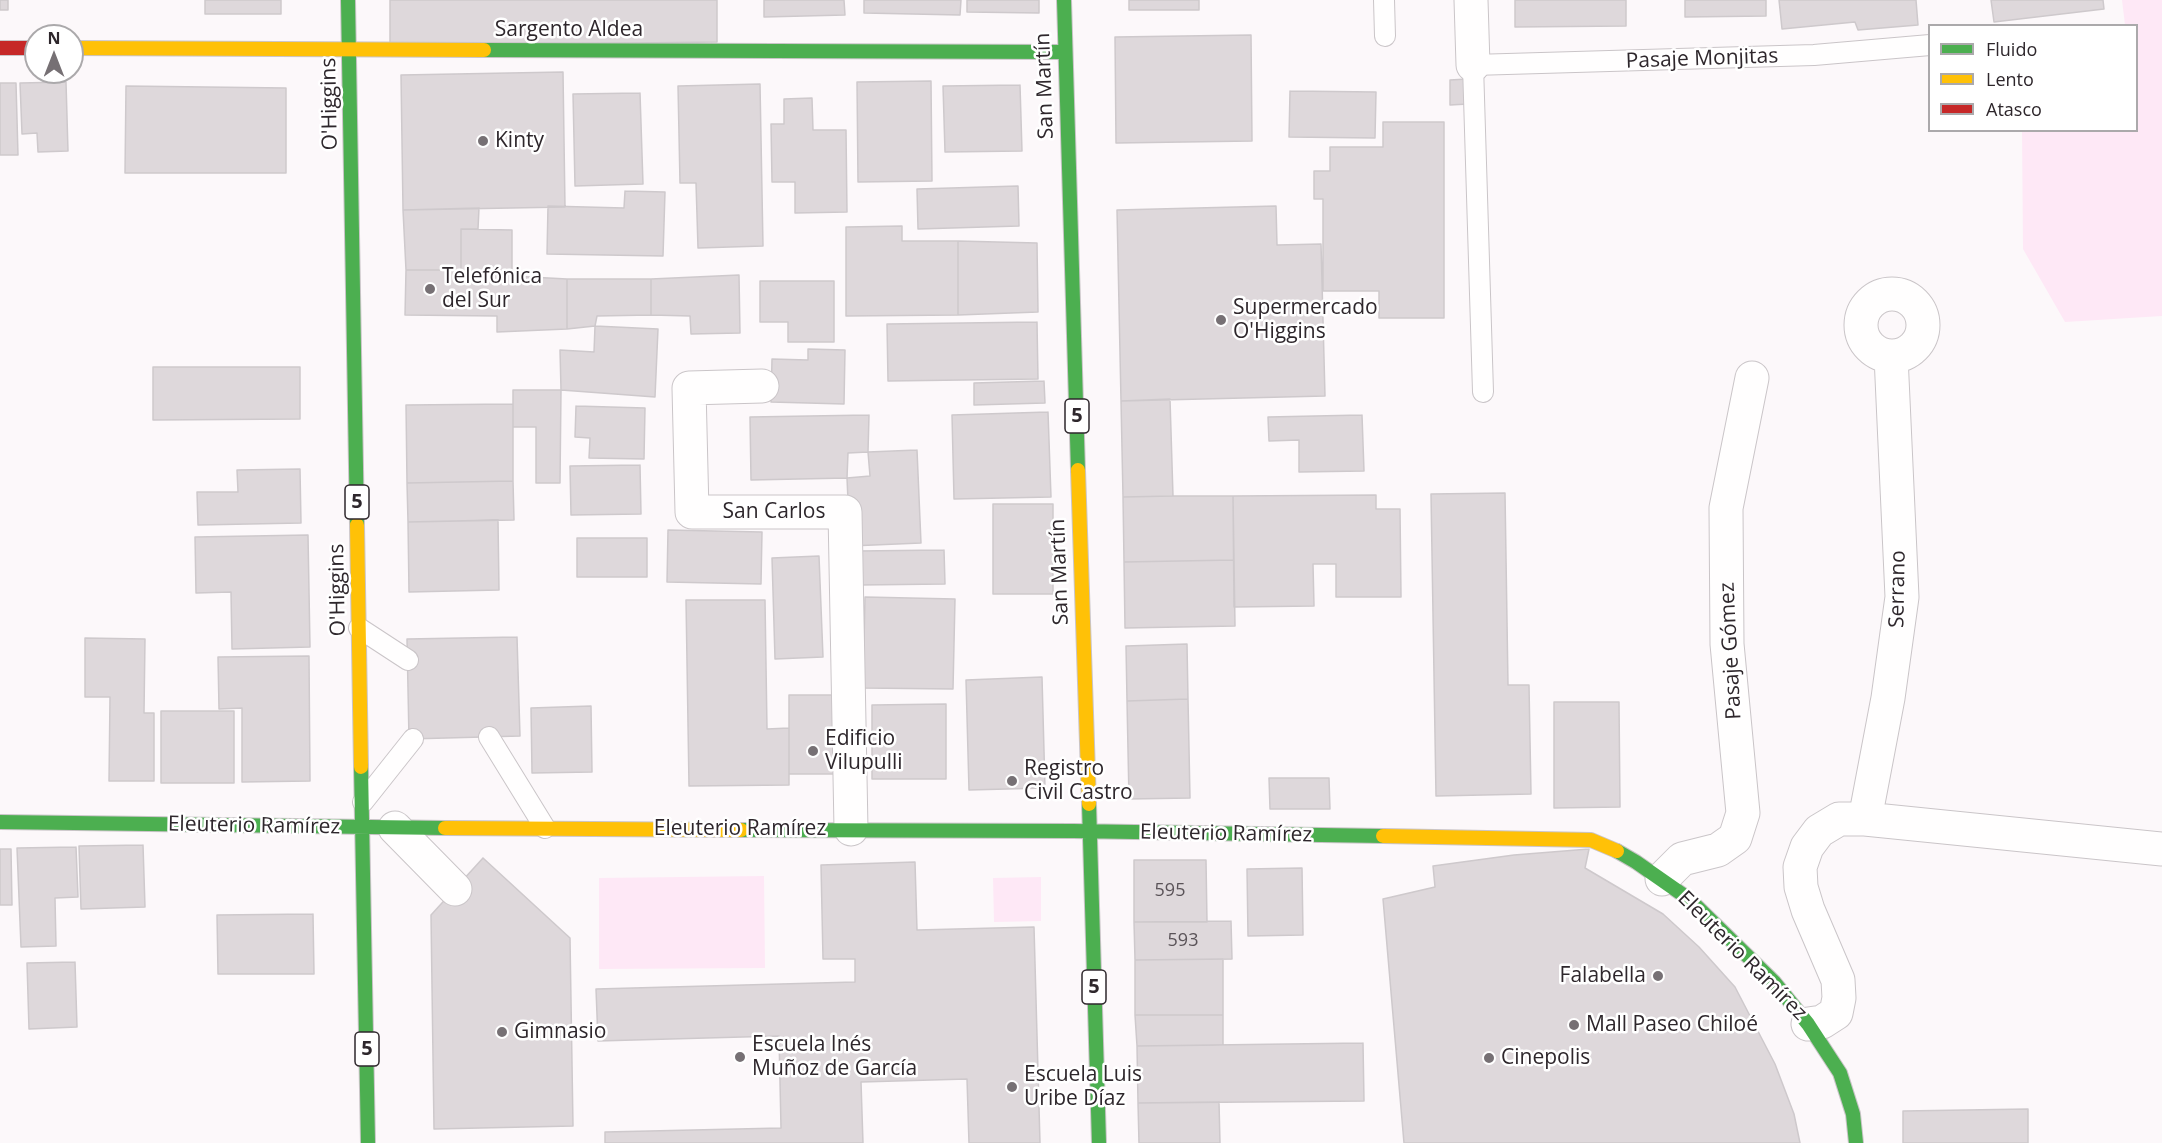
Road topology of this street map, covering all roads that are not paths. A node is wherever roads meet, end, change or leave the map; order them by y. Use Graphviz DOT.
graph roads {
  1 [pos="348,0"];
  2 [pos="1064,0"];
  3 [pos="1384,0"];
  4 [pos="1471,0"];
  5 [pos="1385,36"];
  6 [pos="1928,45"];
  7 [pos="0,48"];
  8 [pos="24,48"];
  9 [pos="84,48"];
  10 [pos="350,50"];
  11 [pos="1065,52"];
  12 [pos="1473,65"];
  13 [pos="1891,356"];
  14 [pos="1752,378"];
  15 [pos="762,386"];
  16 [pos="1483,392"];
  17 [pos="359,628"];
  18 [pos="408,660"];
  19 [pos="489,737"];
  20 [pos="413,739"];
  21 [pos="362,803"];
  22 [pos="1864,819"];
  23 [pos="0,822"];
  24 [pos="363,827"];
  25 [pos="395,828"];
  26 [pos="545,828"];
  27 [pos="850,829"];
  28 [pos="1089,832"];
  29 [pos="2162,849"];
  30 [pos="1662,879"];
  31 [pos="455,889"];
  32 [pos="1808,1024"];
  33 [pos="368,1143"];
  34 [pos="1098,1143"];
  35 [pos="1856,1143"];
  1 -- 10 [label="main road, O'Higgins / 5"];
  2 -- 11 [label="main road, San Martín / 5"];
  3 -- 5 [label="lane"];
  4 -- 12 [label="street"];
  6 -- 12 [label="lane, Pasaje Monjitas"];
  7 -- 8 [label="main road"];
  9 -- 10 [label="main road, Sargento Aldea"];
  10 -- 11 [label="main road, Sargento Aldea"];
  10 -- 17 [label="main road, O'Higgins / 5"];
  11 -- 28 [label="main road, San Martín / 5"];
  12 -- 16 [label="lane"];
  13 -- 22 [label="street, Serrano"];
  14 -- 30 [label="street, Pasaje Gómez"];
  15 -- 27 [label="street, San Carlos"];
  17 -- 18 [label="lane"];
  17 -- 21 [label="main road, O'Higgins / 5"];
  19 -- 26 [label="lane"];
  20 -- 21 [label="lane"];
  21 -- 24 [label="main road, O'Higgins / 5"];
  22 -- 29 [label="street, Eleuterio Ramírez"];
  22 -- 32 [label="street, Eleuterio Ramírez"];
  23 -- 24 [label="main road, Eleuterio Ramírez"];
  24 -- 25 [label="main road, Eleuterio Ramírez"];
  24 -- 33 [label="main road, O'Higgins / 5"];
  25 -- 26 [label="main road, Eleuterio Ramírez"];
  25 -- 31 [label="street"];
  26 -- 27 [label="main road, Eleuterio Ramírez"];
  27 -- 28 [label="main road, Eleuterio Ramírez"];
  28 -- 30 [label="main road, Eleuterio Ramírez"];
  28 -- 34 [label="main road, San Martín / 5"];
  30 -- 32 [label="main road, Eleuterio Ramírez"];
  32 -- 35 [label="main road"];
}
